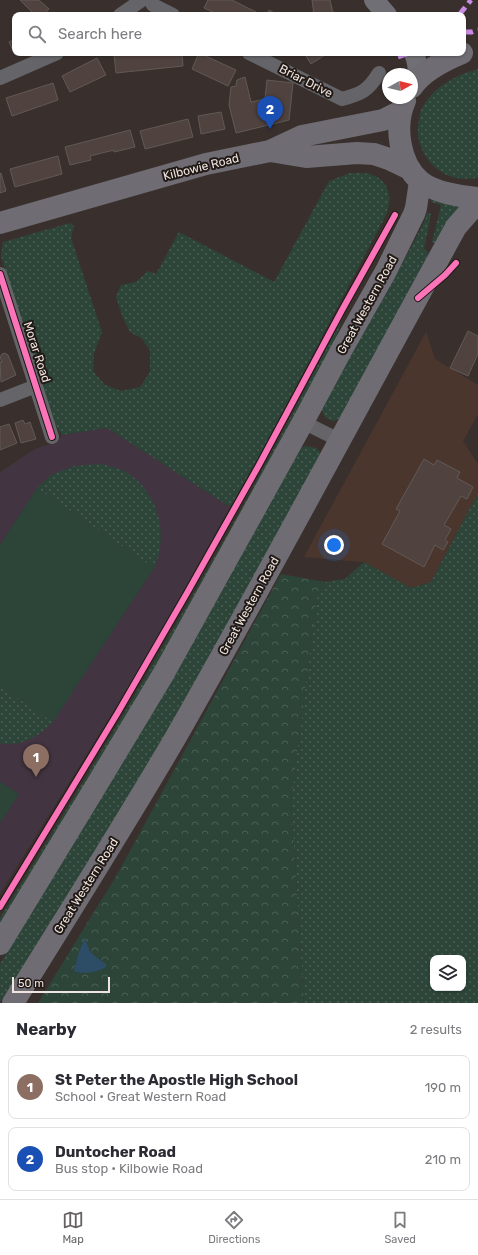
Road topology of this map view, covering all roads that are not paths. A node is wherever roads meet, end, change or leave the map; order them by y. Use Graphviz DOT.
graph roads {
  1 [pos="142,0"];
  2 [pos="150,0"];
  3 [pos="374,0"];
  4 [pos="124,12"];
  5 [pos="167,12"];
  6 [pos="384,12"];
  7 [pos="50,56"];
  8 [pos="255,56"];
  9 [pos="415,56"];
  10 [pos="456,56"];
  11 [pos="418,68"];
  12 [pos="379,73"];
  13 [pos="0,78"];
  14 [pos="418,85"];
  15 [pos="399,104"];
  16 [pos="405,104"];
  17 [pos="270,152"];
  18 [pos="415,175"];
  19 [pos="478,198"];
  20 [pos="478,206"];
  21 [pos="0,224"];
  22 [pos="0,274"];
  23 [pos="36,386"];
  24 [pos="0,400"];
  25 [pos="303,422"];
  26 [pos="52,438"];
  27 [pos="341,441"];
  28 [pos="0,944"];
  29 [pos="13,1003"];
  1 -- 4 [label="street"];
  2 -- 5 [label="street"];
  3 -- 6 [label="main road"];
  7 -- 13 [label="street"];
  8 -- 12 [label="street, Briar Drive"];
  9 -- 11 [label="main road"];
  10 -- 14 [label="main road, Kilbowie Road"];
  15 -- 17 [label="main road, Kilbowie Road"];
  16 -- 18 [label="main road"];
  17 -- 18 [label="main road"];
  17 -- 21 [label="main road, Kilbowie Road"];
  18 -- 19 [label="main road"];
  18 -- 25 [label="main road, Great Western Road"];
  20 -- 27 [label="main road, Great Western Road"];
  22 -- 23 [label="street, Morar Road"];
  23 -- 24 [label="street"];
  23 -- 26 [label="street, Morar Road"];
  25 -- 27 [label="street"];
  25 -- 28 [label="main road, Great Western Road"];
  27 -- 29 [label="main road, Great Western Road"];
}
